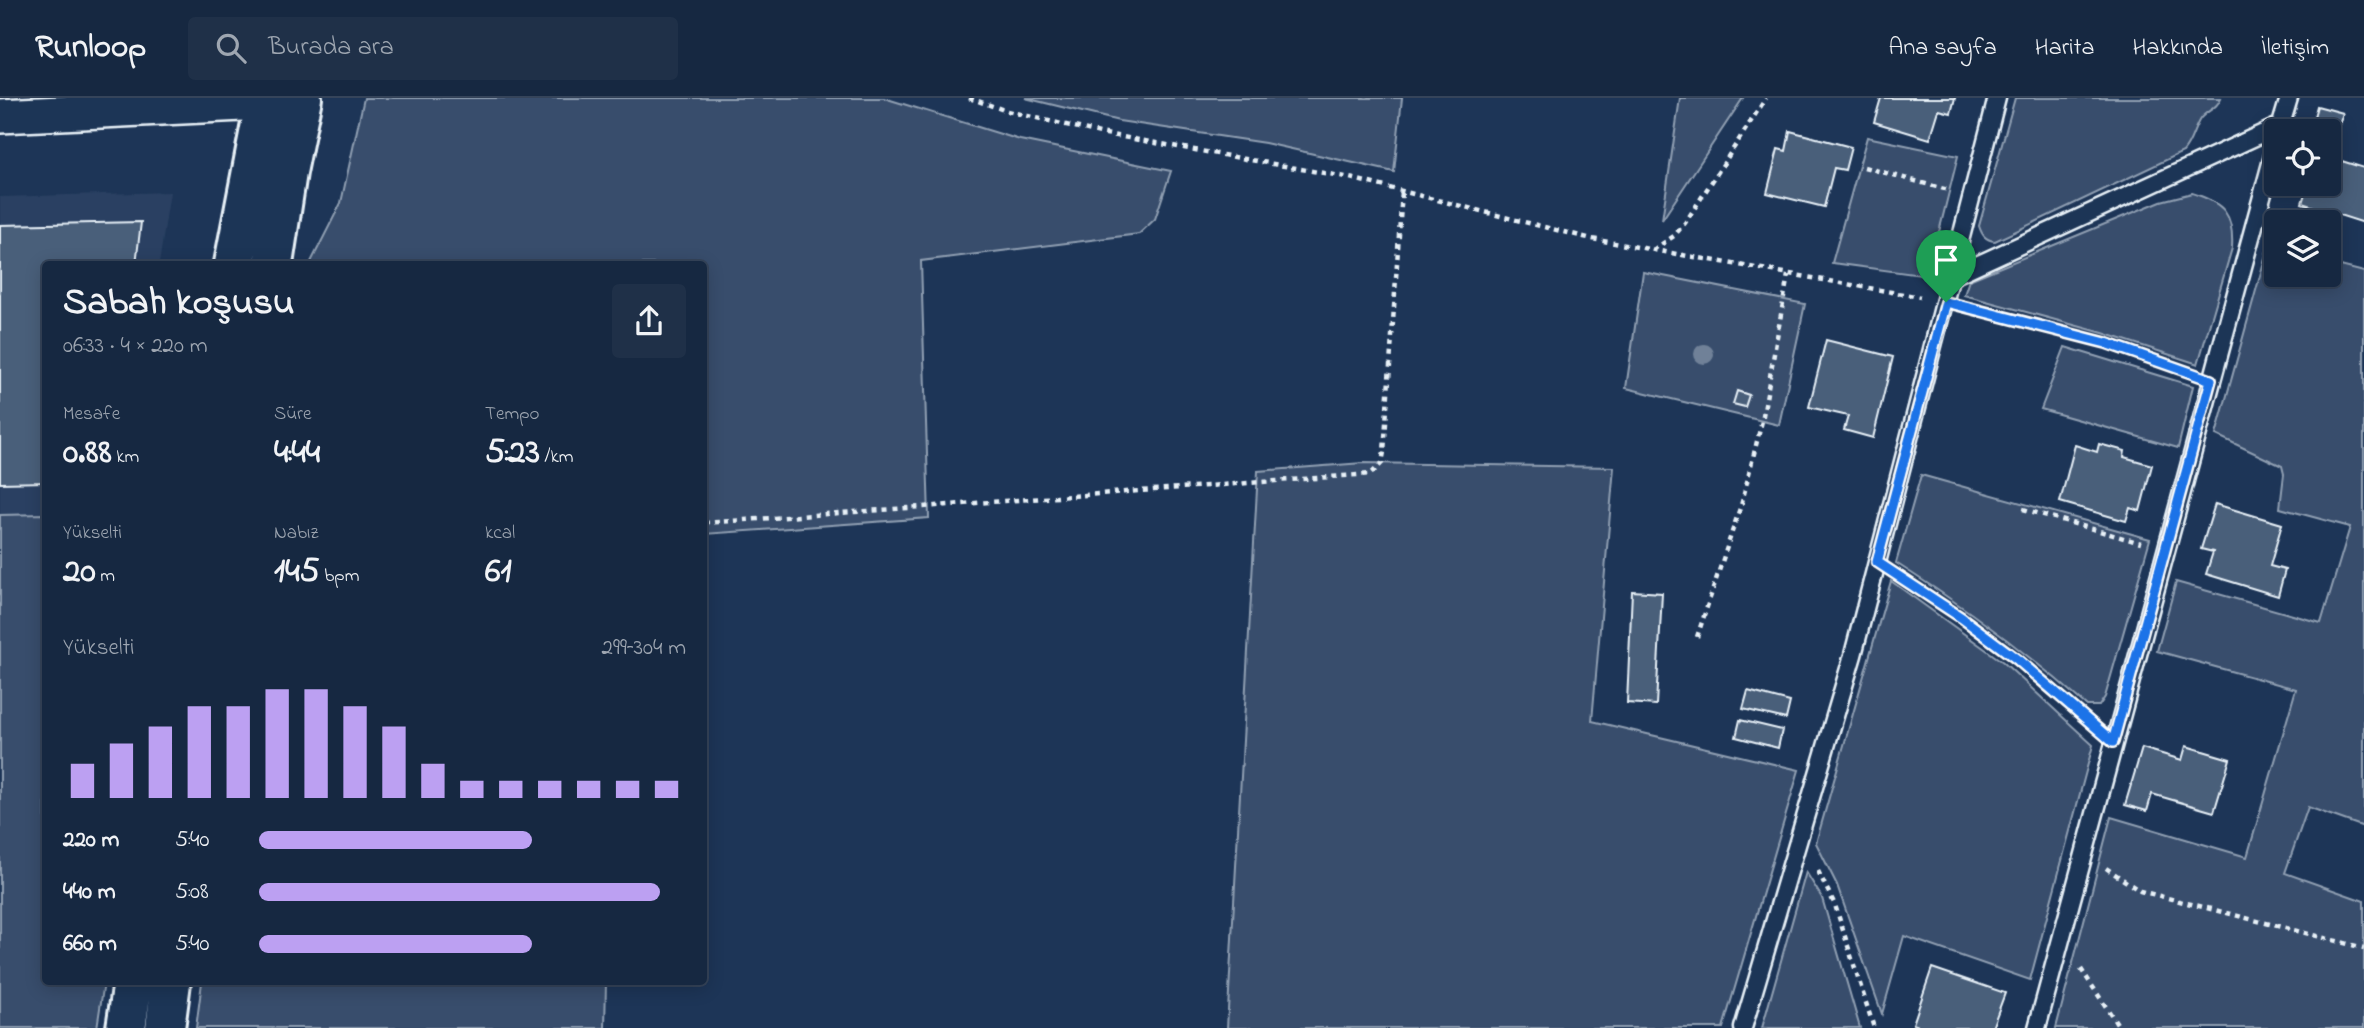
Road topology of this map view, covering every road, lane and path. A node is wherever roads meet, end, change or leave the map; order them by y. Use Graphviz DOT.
graph roads {
  1 [pos="302,98"];
  2 [pos="969,98"];
  3 [pos="1766,98"];
  4 [pos="1997,98"];
  5 [pos="2289,98"];
  6 [pos="266,101"];
  7 [pos="0,116"];
  8 [pos="2283,119"];
  9 [pos="2264,135"];
  10 [pos="1864,167"];
  11 [pos="2264,188"];
  12 [pos="1402,191"];
  13 [pos="1973,197"];
  14 [pos="1652,251"];
  15 [pos="235,261"];
  16 [pos="272,261"];
  17 [pos="1788,275"];
  18 [pos="1953,276"];
  19 [pos="1946,302"];
  20 [pos="2211,380"];
  21 [pos="2022,509"];
  22 [pos="707,523"];
  23 [pos="2165,550"];
  24 [pos="1877,562"];
  25 [pos="1697,637"];
  26 [pos="2113,742"];
  27 [pos="1799,836"];
  28 [pos="2084,847"];
  29 [pos="2060,936"];
  30 [pos="2364,948"];
  31 [pos="133,985"];
  32 [pos="171,985"];
  33 [pos="126,1028"];
  34 [pos="165,1028"];
  35 [pos="1743,1028"];
  36 [pos="1874,1028"];
  37 [pos="2037,1028"];
  38 [pos="2120,1028"];
  1 -- 16 [label="street"];
  2 -- 12 [label="path"];
  3 -- 14 [label="path"];
  4 -- 13 [label="lane"];
  5 -- 8 [label="lane"];
  6 -- 7 [label="street"];
  6 -- 15 [label="street"];
  9 -- 18 [label="lane"];
  10 -- 13 [label="path"];
  11 -- 20 [label="lane"];
  12 -- 14 [label="path"];
  12 -- 22 [label="path"];
  13 -- 18 [label="lane"];
  14 -- 17 [label="path"];
  17 -- 19 [label="path"];
  17 -- 25 [label="path"];
  18 -- 19 [label="lane"];
  19 -- 20 [label="path"];
  19 -- 24 [label="lane"];
  20 -- 23 [label="lane"];
  21 -- 23 [label="path"];
  23 -- 26 [label="lane"];
  24 -- 26 [label="path"];
  24 -- 27 [label="lane"];
  26 -- 28 [label="lane"];
  27 -- 35 [label="lane"];
  27 -- 36 [label="path"];
  28 -- 29 [label="lane"];
  28 -- 30 [label="path"];
  29 -- 37 [label="lane"];
  29 -- 38 [label="path"];
  31 -- 33 [label="street"];
  32 -- 34 [label="street"];
}
